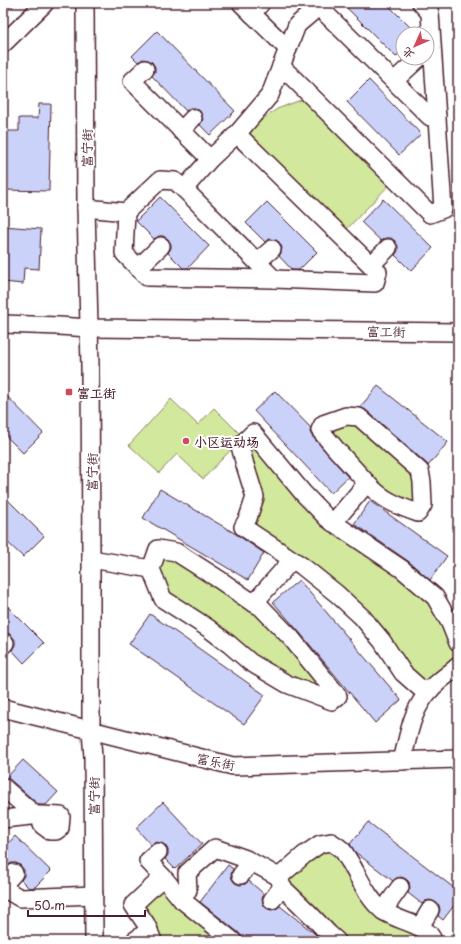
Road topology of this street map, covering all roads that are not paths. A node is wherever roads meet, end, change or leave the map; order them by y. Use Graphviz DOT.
graph roads {
  1 [pos="45,3"];
  2 [pos="85,3"];
  3 [pos="420,3"];
  4 [pos="321,5"];
  5 [pos="251,7"];
  6 [pos="429,26"];
  7 [pos="3,44"];
  8 [pos="288,49"];
  9 [pos="281,66"];
  10 [pos="412,66"];
  11 [pos="428,66"];
  12 [pos="145,69"];
  13 [pos="394,81"];
  14 [pos="437,116"];
  15 [pos="193,118"];
  16 [pos="182,131"];
  17 [pos="237,134"];
  18 [pos="210,159"];
  19 [pos="184,189"];
  20 [pos="86,208"];
  21 [pos="126,212"];
  22 [pos="161,246"];
  23 [pos="388,248"];
  24 [pos="272,249"];
  25 [pos="257,262"];
  26 [pos="371,265"];
  27 [pos="138,268"];
  28 [pos="274,279"];
  29 [pos="3,324"];
  30 [pos="89,328"];
  31 [pos="458,332"];
  32 [pos="367,483"];
  33 [pos="333,523"];
  34 [pos="91,559"];
  35 [pos="292,560"];
  36 [pos="151,569"];
  37 [pos="254,603"];
  38 [pos="458,643"];
  39 [pos="458,666"];
  40 [pos="430,690"];
  41 [pos="3,708"];
  42 [pos="3,712"];
  43 [pos="91,731"];
  44 [pos="458,759"];
  45 [pos="402,761"];
  46 [pos="3,786"];
  47 [pos="3,819"];
  48 [pos="158,852"];
  49 [pos="163,877"];
  50 [pos="400,886"];
  51 [pos="3,888"];
  52 [pos="277,888"];
  53 [pos="94,895"];
  54 [pos="182,900"];
  55 [pos="430,910"];
  56 [pos="383,911"];
  57 [pos="420,927"];
  58 [pos="151,936"];
  59 [pos="94,941"];
  60 [pos="134,941"];
  61 [pos="233,941"];
  62 [pos="337,941"];
  63 [pos="433,941"];
  1 -- 7 [label="street"];
  2 -- 20 [label="street, 富宁街"];
  3 -- 6 [label="street"];
  4 -- 8 [label="street"];
  4 -- 13 [label="street"];
  5 -- 8 [label="street"];
  8 -- 9 [label="street"];
  9 -- 14 [label="street"];
  9 -- 17 [label="street"];
  10 -- 13 [label="street"];
  11 -- 14 [label="street"];
  12 -- 16 [label="street"];
  13 -- 14 [label="street"];
  15 -- 16 [label="street"];
  16 -- 18 [label="street"];
  17 -- 18 [label="street"];
  17 -- 26 [label="street"];
  18 -- 19 [label="street"];
  19 -- 21 [label="street"];
  19 -- 25 [label="street"];
  20 -- 21 [label="street"];
  20 -- 30 [label="street, 富宁街"];
  21 -- 27 [label="street"];
  22 -- 27 [label="street"];
  23 -- 26 [label="street"];
  24 -- 25 [label="street"];
  25 -- 28 [label="street"];
  26 -- 28 [label="street"];
  27 -- 28 [label="street"];
  29 -- 30 [label="street, 富工街"];
  30 -- 31 [label="street, 富工街"];
  30 -- 34 [label="street, 富宁街"];
  32 -- 32 [label="street"];
  32 -- 33 [label="street"];
  33 -- 35 [label="street"];
  33 -- 38 [label="street"];
  34 -- 36 [label="street"];
  34 -- 43 [label="street, 富宁街"];
  35 -- 37 [label="street"];
  35 -- 40 [label="street"];
  36 -- 37 [label="street"];
  36 -- 37 [label="street"];
  39 -- 40 [label="street"];
  40 -- 45 [label="street"];
  41 -- 42 [label="street"];
  41 -- 43 [label="street, 富乐街"];
  43 -- 45 [label="street, 富乐街"];
  43 -- 53 [label="street, 富宁街"];
  44 -- 45 [label="street, 富乐街"];
  46 -- 47 [label="street"];
  48 -- 49 [label="street"];
  49 -- 54 [label="street"];
  49 -- 58 [label="street"];
  50 -- 56 [label="street"];
  51 -- 53 [label="street"];
  52 -- 54 [label="street"];
  52 -- 56 [label="street"];
  52 -- 62 [label="street"];
  53 -- 59 [label="street, 富宁街"];
  54 -- 61 [label="street"];
  55 -- 57 [label="street"];
  56 -- 57 [label="street"];
  57 -- 63 [label="street"];
  58 -- 60 [label="street"];
}
